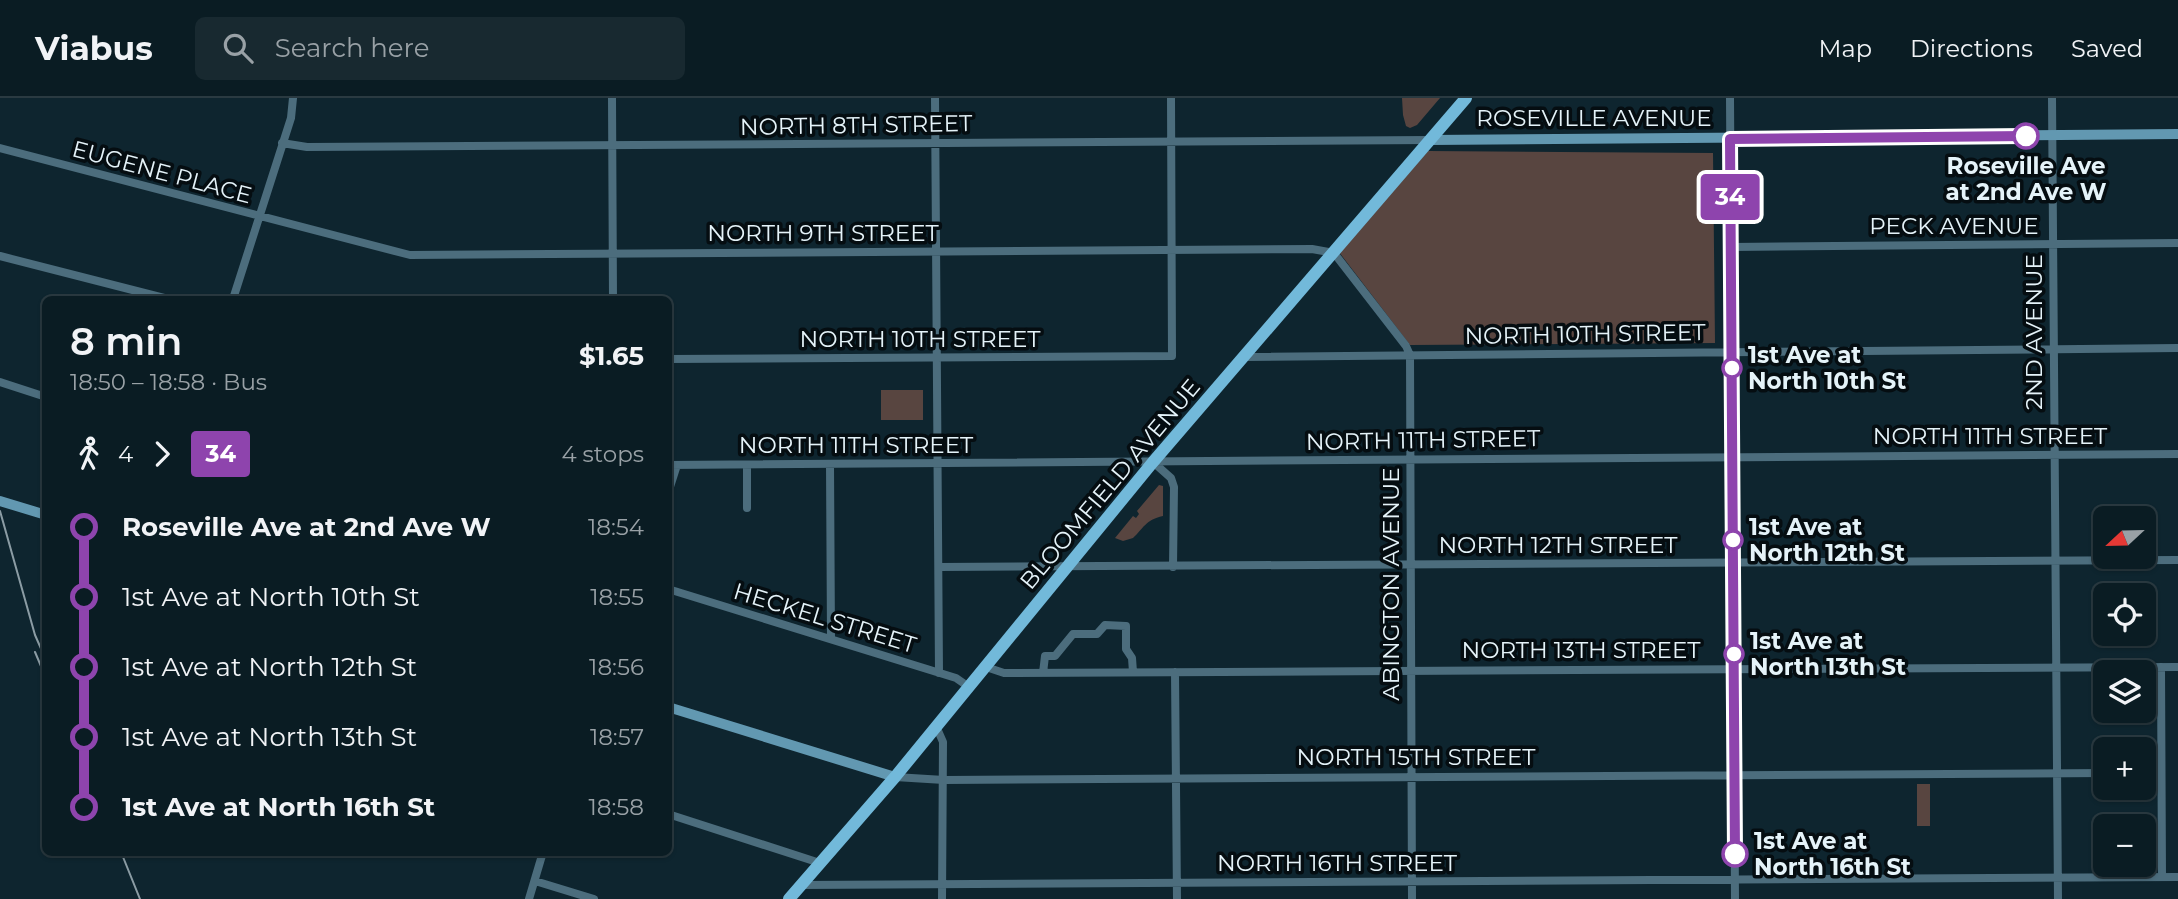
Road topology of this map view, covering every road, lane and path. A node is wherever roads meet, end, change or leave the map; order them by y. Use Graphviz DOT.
graph roads {
  1 [pos="293,98"];
  2 [pos="612,98"];
  3 [pos="935,98"];
  4 [pos="1171,98"];
  5 [pos="1466,98"];
  6 [pos="1730,98"];
  7 [pos="2052,98"];
  8 [pos="2178,134"];
  9 [pos="2053,135"];
  10 [pos="1730,139"];
  11 [pos="1430,140"];
  12 [pos="1171,142"];
  13 [pos="282,143"];
  14 [pos="936,143"];
  15 [pos="612,147"];
  16 [pos="0,148"];
  17 [pos="259,217"];
  18 [pos="315,232"];
  19 [pos="2178,243"];
  20 [pos="2053,244"];
  21 [pos="1731,247"];
  22 [pos="1172,250"];
  23 [pos="936,252"];
  24 [pos="1334,253"];
  25 [pos="613,254"];
  26 [pos="0,256"];
  27 [pos="156,296"];
  28 [pos="234,296"];
  29 [pos="613,296"];
  30 [pos="2178,348"];
  31 [pos="2054,349"];
  32 [pos="1732,352"];
  33 [pos="1410,355"];
  34 [pos="1244,357"];
  35 [pos="937,358"];
  36 [pos="672,359"];
  37 [pos="0,383"];
  38 [pos="42,396"];
  39 [pos="2178,454"];
  40 [pos="2054,455"];
  41 [pos="1732,457"];
  42 [pos="1410,460"];
  43 [pos="1153,462"];
  44 [pos="830,464"];
  45 [pos="938,464"];
  46 [pos="673,465"];
  47 [pos="747,465"];
  48 [pos="0,501"];
  49 [pos="747,508"];
  50 [pos="42,514"];
  51 [pos="2178,560"];
  52 [pos="2055,561"];
  53 [pos="1733,563"];
  54 [pos="1411,565"];
  55 [pos="939,567"];
  56 [pos="1065,567"];
  57 [pos="1173,567"];
  58 [pos="672,590"];
  59 [pos="831,639"];
  60 [pos="986,667"];
  61 [pos="2057,667"];
  62 [pos="2161,667"];
  63 [pos="2178,667"];
  64 [pos="1734,669"];
  65 [pos="1411,671"];
  66 [pos="1133,672"];
  67 [pos="1175,672"];
  68 [pos="939,673"];
  69 [pos="1043,673"];
  70 [pos="969,687"];
  71 [pos="672,708"];
  72 [pos="936,726"];
  73 [pos="2156,772"];
  74 [pos="2161,772"];
  75 [pos="1735,773"];
  76 [pos="2056,773"];
  77 [pos="2093,773"];
  78 [pos="1411,776"];
  79 [pos="895,777"];
  80 [pos="1176,778"];
  81 [pos="944,780"];
  82 [pos="672,815"];
  83 [pos="543,856"];
  84 [pos="820,863"];
  85 [pos="2162,877"];
  86 [pos="2178,877"];
  87 [pos="2057,878"];
  88 [pos="535,881"];
  89 [pos="1735,881"];
  90 [pos="1412,882"];
  91 [pos="1177,884"];
  92 [pos="942,885"];
  93 [pos="801,886"];
  94 [pos="529,899"];
  95 [pos="594,899"];
  96 [pos="789,899"];
  97 [pos="942,899"];
  98 [pos="1177,899"];
  99 [pos="1412,899"];
  100 [pos="1735,899"];
  101 [pos="2058,899"];
  1 -- 13 [label="street"];
  2 -- 15 [label="street"];
  3 -- 14 [label="street"];
  4 -- 12 [label="street"];
  5 -- 11 [label="main road, BLOOMFIELD AVENUE"];
  6 -- 10 [label="street"];
  7 -- 9 [label="street, 2ND AVENUE"];
  8 -- 9 [label="street, ROSEVILLE AVENUE"];
  9 -- 10 [label="street, ROSEVILLE AVENUE"];
  9 -- 20 [label="street, 2ND AVENUE"];
  10 -- 11 [label="street, ROSEVILLE AVENUE"];
  10 -- 21 [label="street"];
  11 -- 12 [label="street, NORTH 8TH STREET"];
  11 -- 24 [label="main road, BLOOMFIELD AVENUE"];
  12 -- 14 [label="street, NORTH 8TH STREET"];
  12 -- 22 [label="street"];
  13 -- 15 [label="street, NORTH 8TH STREET"];
  13 -- 17 [label="street"];
  14 -- 15 [label="street, NORTH 8TH STREET"];
  14 -- 23 [label="street"];
  15 -- 25 [label="street"];
  16 -- 17 [label="street, EUGENE PLACE"];
  17 -- 18 [label="street, EUGENE PLACE"];
  17 -- 28 [label="street"];
  18 -- 25 [label="street, NORTH 9TH STREET"];
  19 -- 20 [label="street, PECK AVENUE"];
  20 -- 21 [label="street, PECK AVENUE"];
  20 -- 31 [label="street, 2ND AVENUE"];
  21 -- 32 [label="street"];
  22 -- 23 [label="street, NORTH 9TH STREET"];
  22 -- 24 [label="street, NORTH 9TH STREET"];
  22 -- 35 [label="street, NORTH 10TH STREET"];
  23 -- 25 [label="street, NORTH 9TH STREET"];
  23 -- 35 [label="street"];
  24 -- 33 [label="street"];
  24 -- 34 [label="main road, BLOOMFIELD AVENUE"];
  25 -- 29 [label="street"];
  26 -- 27 [label="street"];
  30 -- 31 [label="street, NORTH 10TH STREET"];
  31 -- 32 [label="street, NORTH 10TH STREET"];
  31 -- 40 [label="street, 2ND AVENUE"];
  32 -- 33 [label="street, NORTH 10TH STREET"];
  32 -- 41 [label="street"];
  33 -- 34 [label="street, NORTH 10TH STREET"];
  33 -- 42 [label="street, ABINGTON AVENUE"];
  34 -- 43 [label="main road, BLOOMFIELD AVENUE"];
  35 -- 36 [label="street, NORTH 10TH STREET"];
  35 -- 45 [label="street"];
  37 -- 38 [label="street"];
  39 -- 40 [label="street, NORTH 11TH STREET"];
  40 -- 41 [label="street, NORTH 11TH STREET"];
  40 -- 52 [label="street, 2ND AVENUE"];
  41 -- 42 [label="street, NORTH 11TH STREET"];
  41 -- 53 [label="street"];
  42 -- 43 [label="street, NORTH 11TH STREET"];
  42 -- 54 [label="street, ABINGTON AVENUE"];
  43 -- 45 [label="street, NORTH 11TH STREET"];
  43 -- 56 [label="main road, BLOOMFIELD AVENUE"];
  43 -- 57 [label="street"];
  44 -- 45 [label="street, NORTH 11TH STREET"];
  44 -- 47 [label="street, NORTH 11TH STREET"];
  44 -- 59 [label="street"];
  45 -- 55 [label="street"];
  46 -- 47 [label="street, NORTH 11TH STREET"];
  47 -- 49 [label="street"];
  48 -- 50 [label="street"];
  51 -- 52 [label="street, NORTH 12TH STREET"];
  52 -- 53 [label="street, NORTH 12TH STREET"];
  52 -- 61 [label="street, 2ND AVENUE"];
  53 -- 54 [label="street, NORTH 12TH STREET"];
  53 -- 64 [label="street"];
  54 -- 57 [label="street, NORTH 12TH STREET"];
  54 -- 65 [label="street, ABINGTON AVENUE"];
  55 -- 56 [label="street, NORTH 12TH STREET"];
  55 -- 68 [label="street"];
  56 -- 57 [label="street, NORTH 12TH STREET"];
  56 -- 60 [label="main road, BLOOMFIELD AVENUE"];
  58 -- 59 [label="street, HECKEL STREET"];
  59 -- 68 [label="street, HECKEL STREET"];
  60 -- 69 [label="street, NORTH 13TH STREET"];
  60 -- 70 [label="main road, BLOOMFIELD AVENUE"];
  61 -- 62 [label="street, NORTH 13TH STREET"];
  61 -- 64 [label="street, NORTH 13TH STREET"];
  61 -- 76 [label="street, 2ND AVENUE"];
  62 -- 63 [label="street, NORTH 13TH STREET"];
  62 -- 74 [label="street"];
  64 -- 65 [label="street, NORTH 13TH STREET"];
  64 -- 75 [label="street"];
  65 -- 67 [label="street, NORTH 13TH STREET"];
  65 -- 78 [label="street, ABINGTON AVENUE"];
  66 -- 67 [label="street, NORTH 13TH STREET"];
  66 -- 69 [label="street, NORTH 13TH STREET"];
  66 -- 69 [label="street"];
  67 -- 80 [label="street"];
  68 -- 70 [label="street, HECKEL STREET"];
  70 -- 72 [label="main road, BLOOMFIELD AVENUE"];
  71 -- 79 [label="street"];
  72 -- 79 [label="main road, BLOOMFIELD AVENUE"];
  72 -- 81 [label="street"];
  73 -- 74 [label="street"];
  74 -- 85 [label="street"];
  75 -- 76 [label="street, NORTH 15TH STREET"];
  75 -- 78 [label="street, NORTH 15TH STREET"];
  75 -- 89 [label="street"];
  76 -- 77 [label="street, NORTH 15TH STREET"];
  76 -- 87 [label="street, 2ND AVENUE"];
  78 -- 80 [label="street, NORTH 15TH STREET"];
  78 -- 90 [label="street, ABINGTON AVENUE"];
  79 -- 81 [label="street, NORTH 15TH STREET"];
  79 -- 84 [label="main road, BLOOMFIELD AVENUE"];
  80 -- 81 [label="street, NORTH 15TH STREET"];
  80 -- 91 [label="street"];
  81 -- 92 [label="street"];
  82 -- 84 [label="street"];
  83 -- 88 [label="street"];
  84 -- 93 [label="main road, BLOOMFIELD AVENUE"];
  85 -- 86 [label="street, NORTH 16TH STREET"];
  85 -- 87 [label="street, NORTH 16TH STREET"];
  87 -- 89 [label="street, NORTH 16TH STREET"];
  87 -- 101 [label="street, 2ND AVENUE"];
  88 -- 94 [label="street"];
  88 -- 95 [label="street"];
  89 -- 90 [label="street, NORTH 16TH STREET"];
  89 -- 100 [label="street"];
  90 -- 91 [label="street, NORTH 16TH STREET"];
  90 -- 99 [label="street, ABINGTON AVENUE"];
  91 -- 92 [label="street, NORTH 16TH STREET"];
  91 -- 98 [label="street"];
  92 -- 93 [label="street, NORTH 16TH STREET"];
  92 -- 97 [label="street"];
  93 -- 96 [label="main road, BLOOMFIELD AVENUE"];
}
